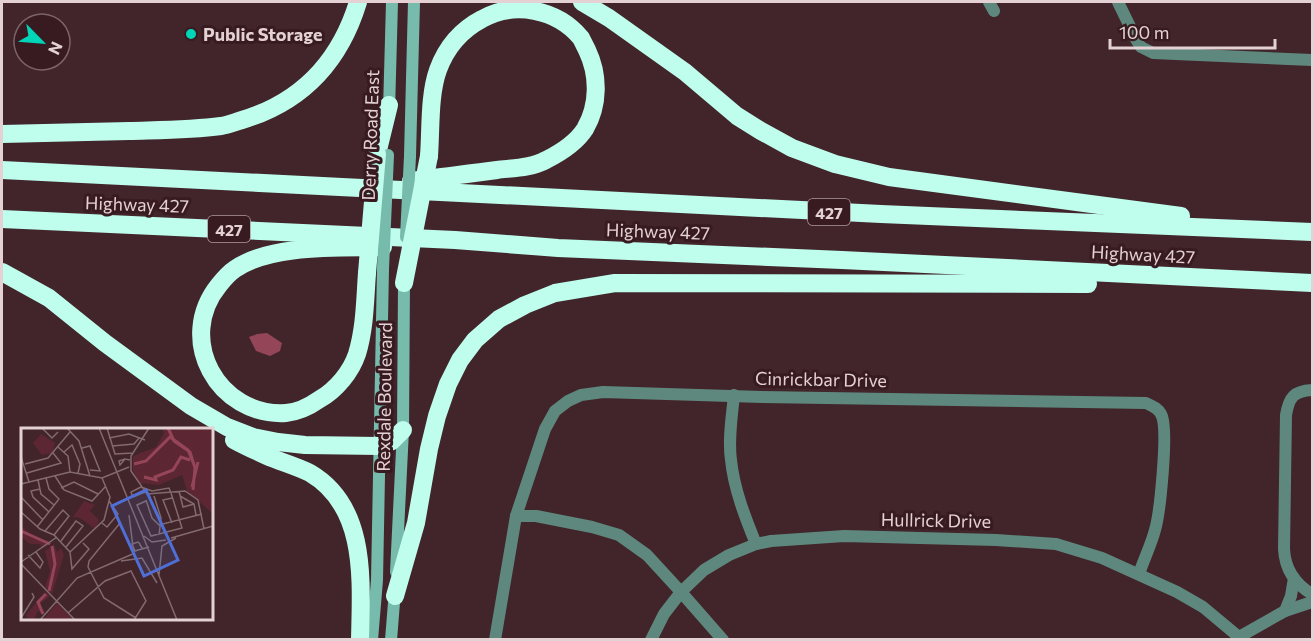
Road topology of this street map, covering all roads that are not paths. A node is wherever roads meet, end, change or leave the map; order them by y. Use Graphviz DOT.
graph roads {
  1 [pos="358,2"];
  2 [pos="392,2"];
  3 [pos="414,2"];
  4 [pos="582,2"];
  5 [pos="1118,2"];
  6 [pos="1312,60"];
  7 [pos="389,105"];
  8 [pos="2,134"];
  9 [pos="2,171"];
  10 [pos="355,188"];
  11 [pos="2,219"];
  12 [pos="1307,232"];
  13 [pos="455,240"];
  14 [pos="375,271"];
  15 [pos="2,272"];
  16 [pos="1201,278"];
  17 [pos="404,283"];
  18 [pos="1312,283"];
  19 [pos="1312,390"];
  20 [pos="734,395"];
  21 [pos="191,406"];
  22 [pos="212,428"];
  23 [pos="213,429"];
  24 [pos="403,430"];
  25 [pos="379,446"];
  26 [pos="516,516"];
  27 [pos="756,544"];
  28 [pos="1139,574"];
  29 [pos="1294,578"];
  30 [pos="681,592"];
  31 [pos="1312,594"];
  32 [pos="395,596"];
  33 [pos="1312,602"];
  34 [pos="1285,611"];
  35 [pos="1238,638"];
  36 [pos="360,639"];
  37 [pos="372,639"];
  38 [pos="391,639"];
  39 [pos="495,639"];
  40 [pos="651,639"];
  41 [pos="723,639"];
  1 -- 8 [label="highway"];
  2 -- 7 [label="main road, Derry Road East"];
  3 -- 17 [label="main road, Rexdale Boulevard, bridge"];
  4 -- 12 [label="highway"];
  5 -- 6 [label="street"];
  7 -- 14 [label="highway, bridge"];
  9 -- 10 [label="highway, Highway 427 / 427"];
  10 -- 12 [label="highway, Highway 427 / 427"];
  10 -- 17 [label="highway, bridge"];
  11 -- 13 [label="highway, Highway 427 / 427"];
  13 -- 14 [label="highway"];
  13 -- 16 [label="highway, Highway 427 / 427"];
  14 -- 25 [label="main road, Rexdale Boulevard"];
  15 -- 21 [label="highway"];
  16 -- 18 [label="highway, Highway 427 / 427"];
  16 -- 32 [label="highway"];
  17 -- 24 [label="main road, Rexdale Boulevard"];
  19 -- 29 [label="street"];
  20 -- 26 [label="street, Cinrickbar Drive"];
  20 -- 27 [label="street"];
  20 -- 28 [label="street, Cinrickbar Drive"];
  21 -- 22 [label="highway"];
  21 -- 25 [label="highway"];
  23 -- 36 [label="highway"];
  24 -- 25 [label="highway"];
  24 -- 32 [label="main road, Rexdale Boulevard"];
  25 -- 37 [label="main road, Rexdale Boulevard"];
  26 -- 30 [label="street"];
  26 -- 39 [label="street, Cinrickbar Drive"];
  27 -- 28 [label="street, Hullrick Drive"];
  27 -- 30 [label="street, Hullrick Drive"];
  28 -- 35 [label="street, Hullrick Drive"];
  29 -- 31 [label="street"];
  29 -- 34 [label="street"];
  30 -- 40 [label="street, Hullrick Drive"];
  30 -- 41 [label="street"];
  32 -- 38 [label="main road, Rexdale Boulevard"];
  33 -- 34 [label="street"];
  34 -- 35 [label="street"];
}
